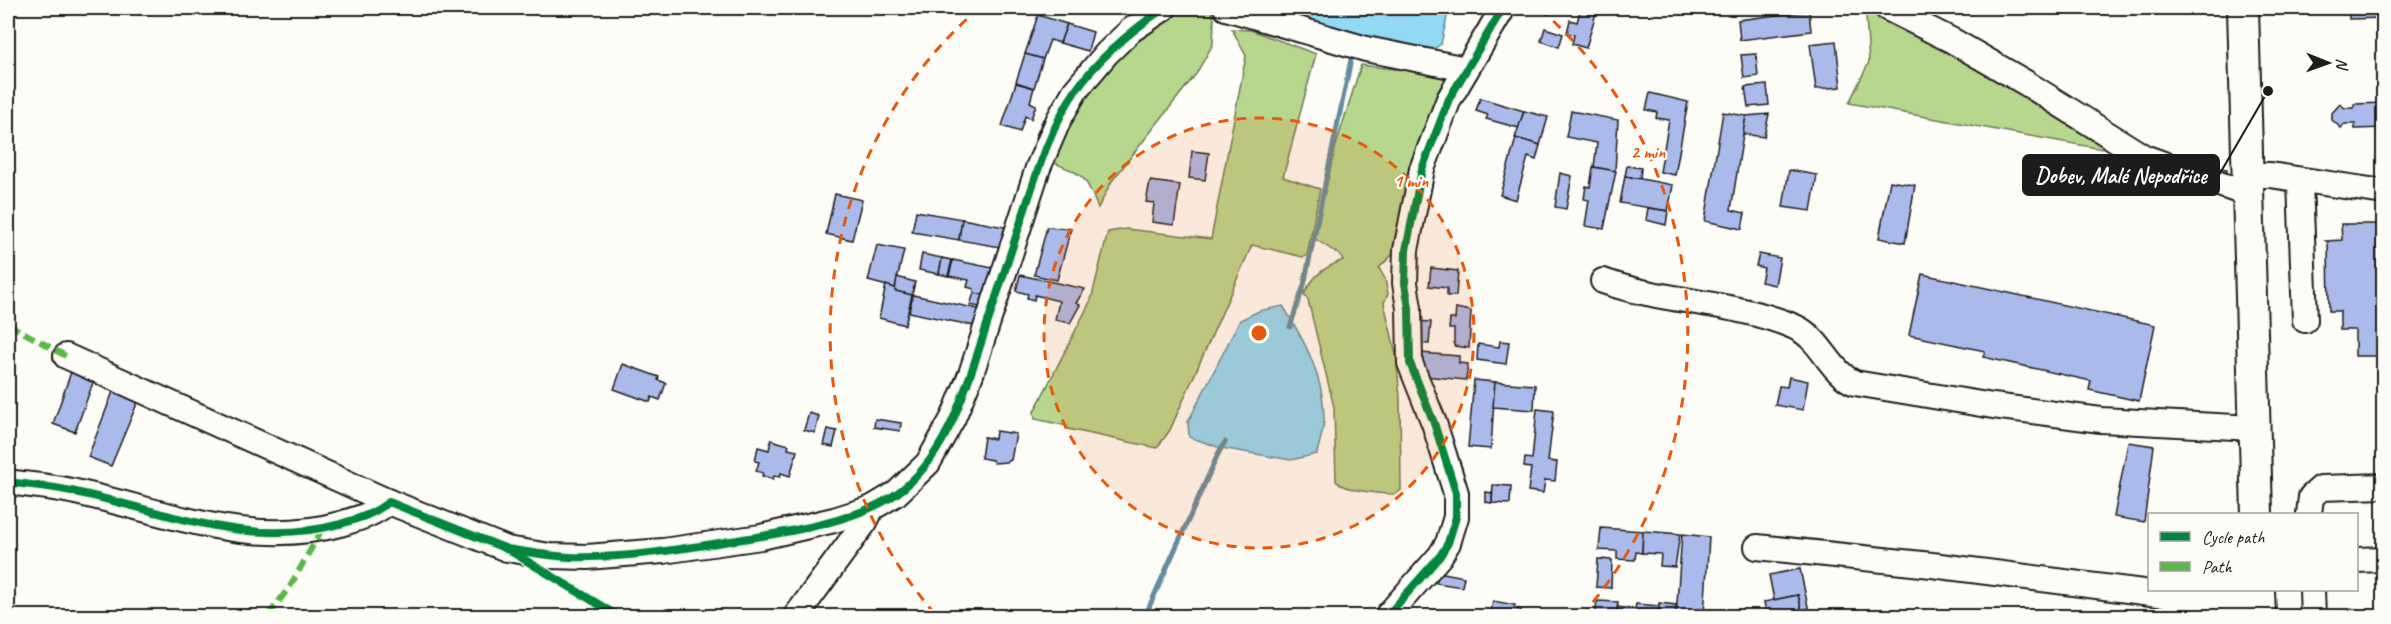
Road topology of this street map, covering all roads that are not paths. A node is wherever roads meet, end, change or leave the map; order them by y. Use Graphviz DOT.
graph roads {
  1 [pos="1164,8"];
  2 [pos="1226,8"];
  3 [pos="1503,8"];
  4 [pos="1887,8"];
  5 [pos="2242,8"];
  6 [pos="1466,69"];
  7 [pos="2300,180"];
  8 [pos="2247,185"];
  9 [pos="2384,192"];
  10 [pos="1603,281"];
  11 [pos="2305,320"];
  12 [pos="66,356"];
  13 [pos="2254,428"];
  14 [pos="8,482"];
  15 [pos="2384,486"];
  16 [pos="389,502"];
  17 [pos="872,508"];
  18 [pos="2257,513"];
  19 [pos="2309,513"];
  20 [pos="1757,547"];
  21 [pos="2358,560"];
  22 [pos="2384,560"];
  23 [pos="2148,591"];
  24 [pos="2151,591"];
  25 [pos="2312,591"];
  26 [pos="2260,604"];
  27 [pos="796,616"];
  28 [pos="1387,616"];
  29 [pos="2313,616"];
  1 -- 17 [label="street"];
  2 -- 6 [label="street"];
  3 -- 6 [label="street"];
  4 -- 8 [label="street"];
  5 -- 8 [label="main road"];
  6 -- 28 [label="street"];
  7 -- 8 [label="street"];
  7 -- 9 [label="street"];
  7 -- 11 [label="street"];
  8 -- 13 [label="main road"];
  10 -- 13 [label="street"];
  12 -- 16 [label="street"];
  13 -- 18 [label="main road"];
  14 -- 16 [label="street"];
  15 -- 19 [label="street"];
  16 -- 17 [label="street"];
  17 -- 27 [label="street"];
  20 -- 23 [label="street"];
  21 -- 22 [label="street"];
  24 -- 26 [label="street"];
  25 -- 29 [label="street"];
}
